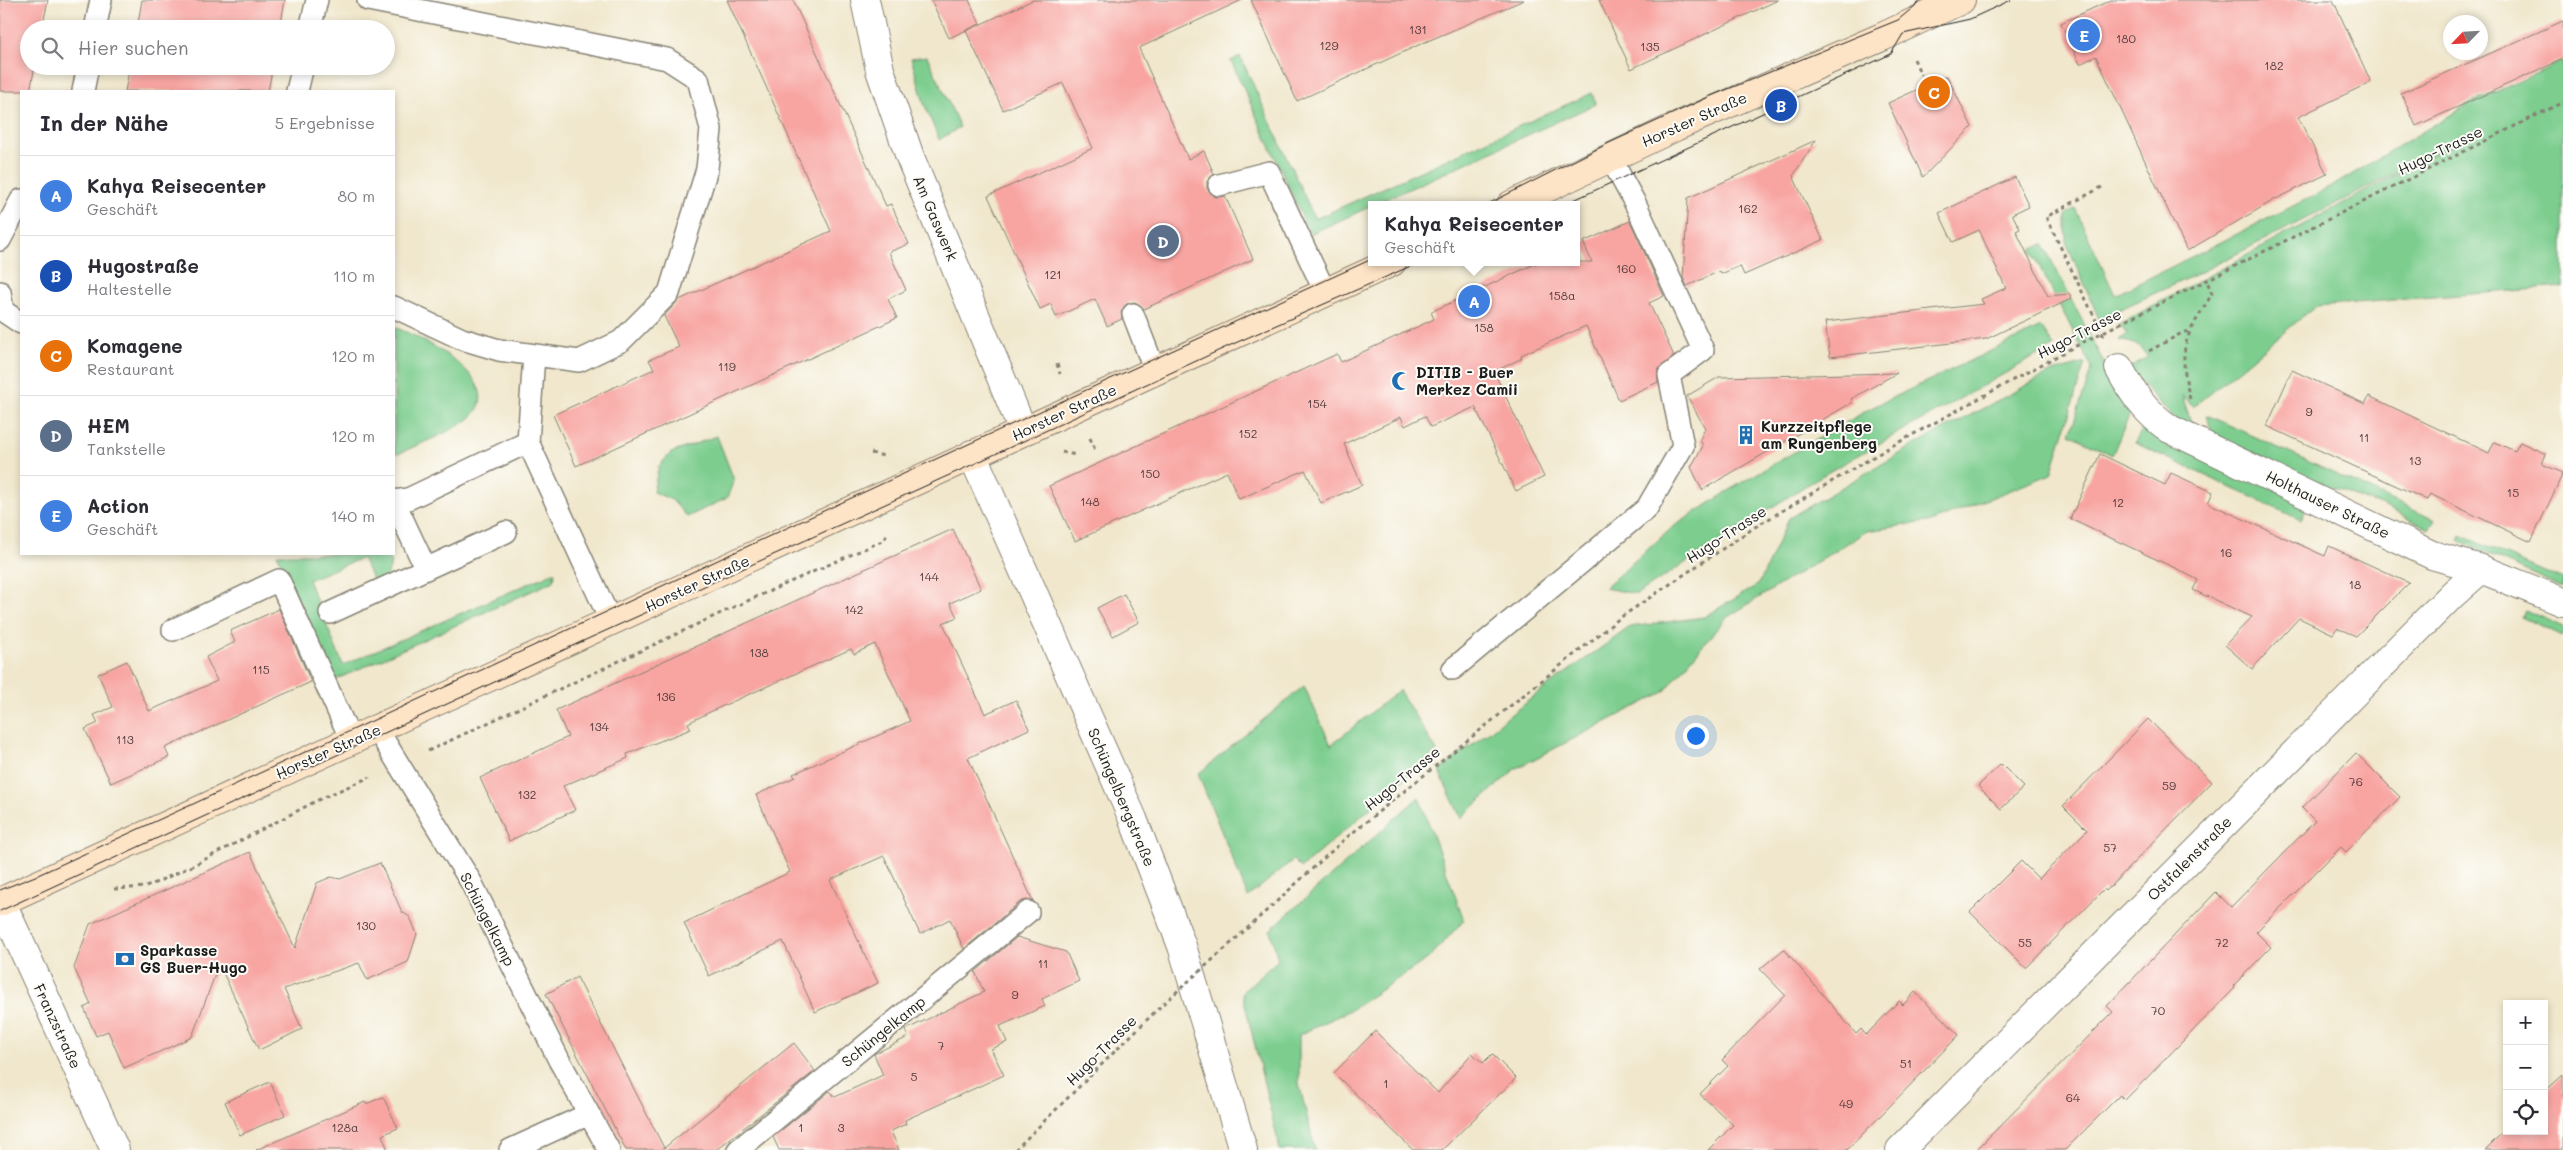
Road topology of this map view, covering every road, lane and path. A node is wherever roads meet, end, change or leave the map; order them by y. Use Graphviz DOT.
graph roads {
  1 [pos="100,0"];
  2 [pos="316,0"];
  3 [pos="368,0"];
  4 [pos="865,0"];
  5 [pos="1961,0"];
  6 [pos="97,20"];
  7 [pos="312,20"];
  8 [pos="1914,58"];
  9 [pos="86,75"];
  10 [pos="300,75"];
  11 [pos="1921,75"];
  12 [pos="83,90"];
  13 [pos="297,90"];
  14 [pos="2563,102"];
  15 [pos="1610,157"];
  16 [pos="1220,185"];
  17 [pos="2102,187"];
  18 [pos="1518,201"];
  19 [pos="20,202"];
  20 [pos="0,240"];
  21 [pos="1384,266"];
  22 [pos="2208,282"];
  23 [pos="0,292"];
  24 [pos="1326,294"];
  25 [pos="395,307"];
  26 [pos="1133,314"];
  27 [pos="20,322"];
  28 [pos="2190,331"];
  29 [pos="2167,340"];
  30 [pos="534,355"];
  31 [pos="1057,364"];
  32 [pos="2119,368"];
  33 [pos="1155,371"];
  34 [pos="1060,374"];
  35 [pos="1024,431"];
  36 [pos="528,442"];
  37 [pos="2207,446"];
  38 [pos="972,454"];
  39 [pos="395,501"];
  40 [pos="395,503"];
  41 [pos="506,532"];
  42 [pos="882,541"];
  43 [pos="426,569"];
  44 [pos="2480,569"];
  45 [pos="2563,602"];
  46 [pos="330,613"];
  47 [pos="611,622"];
  48 [pos="173,630"];
  49 [pos="1454,670"];
  50 [pos="377,729"];
  51 [pos="351,740"];
  52 [pos="398,764"];
  53 [pos="106,892"];
  54 [pos="0,901"];
  55 [pos="1028,912"];
  56 [pos="589,1114"];
  57 [pos="116,1150"];
  58 [pos="510,1150"];
  59 [pos="609,1150"];
  60 [pos="738,1150"];
  61 [pos="1015,1150"];
  62 [pos="1243,1150"];
  63 [pos="1900,1150"];
  1 -- 6 [label="lane"];
  2 -- 7 [label="lane"];
  3 -- 30 [label="lane"];
  4 -- 35 [label="street, Am Gaswerk"];
  5 -- 15 [label="main road, Horster Straße"];
  8 -- 11 [label="path"];
  9 -- 12 [label="lane"];
  10 -- 13 [label="lane"];
  14 -- 22 [label="path, Hugo-Trasse"];
  15 -- 18 [label="main road, Horster Straße"];
  15 -- 49 [label="lane"];
  16 -- 24 [label="lane"];
  17 -- 32 [label="path"];
  19 -- 20 [label="lane"];
  21 -- 24 [label="main road, Horster Straße"];
  22 -- 28 [label="path"];
  22 -- 61 [label="path, Hugo-Trasse, bridge"];
  23 -- 27 [label="lane"];
  24 -- 33 [label="main road, Horster Straße"];
  25 -- 30 [label="lane"];
  26 -- 33 [label="lane"];
  28 -- 29 [label="path"];
  28 -- 37 [label="path"];
  30 -- 36 [label="lane"];
  31 -- 34 [label="path"];
  32 -- 37 [label="street, Holthauser Straße"];
  33 -- 35 [label="main road, Horster Straße"];
  35 -- 38 [label="main road, Horster Straße"];
  36 -- 39 [label="lane"];
  36 -- 47 [label="lane"];
  37 -- 44 [label="street, Holthauser Straße"];
  38 -- 47 [label="main road, Horster Straße"];
  38 -- 62 [label="street, Schüngelbergstraße"];
  40 -- 43 [label="lane"];
  41 -- 43 [label="lane"];
  42 -- 52 [label="path"];
  43 -- 46 [label="lane"];
  44 -- 45 [label="street, Holthauser Straße"];
  44 -- 63 [label="street, Ostfalenstraße"];
  47 -- 50 [label="main road, Horster Straße"];
  48 -- 51 [label="lane"];
  50 -- 51 [label="main road, Horster Straße"];
  50 -- 52 [label="lane, Schüngelkamp"];
  51 -- 54 [label="main road, Horster Straße"];
  52 -- 53 [label="path"];
  52 -- 56 [label="lane, Schüngelkamp"];
  54 -- 57 [label="street, Franzstraße"];
  55 -- 60 [label="lane, Schüngelkamp"];
  56 -- 58 [label="lane"];
  56 -- 59 [label="lane, Schüngelkamp"];
}
